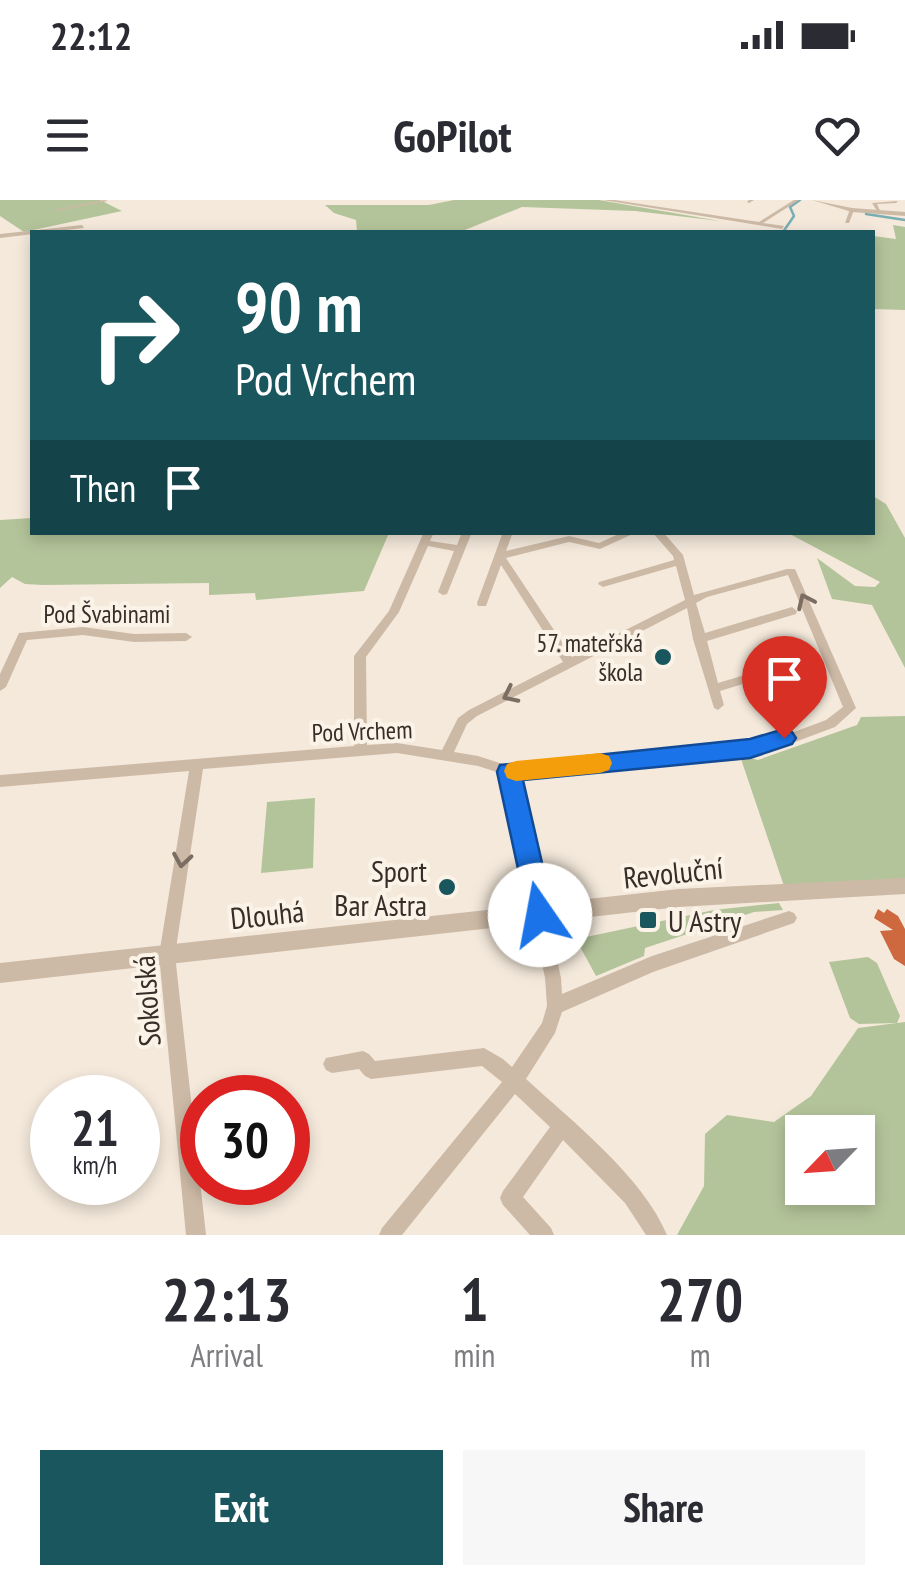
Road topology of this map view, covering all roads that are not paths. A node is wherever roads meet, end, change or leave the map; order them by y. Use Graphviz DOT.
graph roads {
  1 [pos="605,200"];
  2 [pos="797,200"];
  3 [pos="815,200"];
  4 [pos="106,201"];
  5 [pos="896,202"];
  6 [pos="56,210"];
  7 [pos="852,210"];
  8 [pos="880,213"];
  9 [pos="905,214"];
  10 [pos="761,222"];
  11 [pos="847,222"];
  12 [pos="82,227"];
  13 [pos="782,227"];
  14 [pos="58,230"];
  15 [pos="30,233"];
  16 [pos="0,236"];
  17 [pos="466,535"];
  18 [pos="507,535"];
  19 [pos="625,535"];
  20 [pos="659,535"];
  21 [pos="568,536"];
  22 [pos="427,538"];
  23 [pos="461,549"];
  24 [pos="500,556"];
  25 [pos="679,562"];
  26 [pos="603,584"];
  27 [pos="444,592"];
  28 [pos="690,601"];
  29 [pos="482,603"];
  30 [pos="792,611"];
  31 [pos="186,636"];
  32 [pos="698,639"];
  33 [pos="810,659"];
  34 [pos="570,663"];
  35 [pos="0,687"];
  36 [pos="714,689"];
  37 [pos="718,705"];
  38 [pos="361,751"];
  39 [pos="446,755"];
  40 [pos="197,764"];
  41 [pos="509,772"];
  42 [pos="0,781"];
  43 [pos="905,886"];
  44 [pos="540,915"];
  45 [pos="789,918"];
  46 [pos="167,956"];
  47 [pos="0,974"];
  48 [pos="555,1006"];
  49 [pos="332,1064"];
  50 [pos="514,1081"];
  51 [pos="561,1127"];
  52 [pos="655,1230"];
  53 [pos="196,1235"];
  54 [pos="389,1235"];
  55 [pos="544,1235"];
  1 -- 10 [label="street"];
  2 -- 10 [label="street"];
  3 -- 7 [label="street"];
  4 -- 6 [label="street"];
  5 -- 8 [label="street"];
  7 -- 8 [label="street"];
  7 -- 11 [label="street"];
  8 -- 9 [label="street"];
  10 -- 13 [label="street"];
  12 -- 14 [label="street"];
  15 -- 16 [label="street"];
  17 -- 23 [label="street"];
  18 -- 24 [label="street"];
  19 -- 21 [label="street"];
  20 -- 25 [label="street"];
  21 -- 24 [label="street"];
  22 -- 23 [label="street"];
  22 -- 38 [label="street"];
  23 -- 27 [label="street"];
  24 -- 29 [label="street"];
  24 -- 34 [label="street"];
  25 -- 26 [label="street"];
  25 -- 28 [label="street"];
  28 -- 32 [label="street"];
  28 -- 34 [label="street"];
  41 -- 28 [label="street, Pod Vrchem, one-way"];
  30 -- 32 [label="street"];
  31 -- 35 [label="street, Pod Švabinami"];
  32 -- 36 [label="street"];
  33 -- 36 [label="street"];
  34 -- 39 [label="street, one-way"];
  36 -- 37 [label="street"];
  38 -- 39 [label="street, Pod Vrchem"];
  38 -- 40 [label="street, Pod Vrchem"];
  39 -- 41 [label="street, Pod Vrchem"];
  40 -- 42 [label="street, Pod Vrchem"];
  40 -- 46 [label="street, Sokolská, one-way"];
  41 -- 44 [label="street"];
  43 -- 44 [label="street, Revoluční"];
  44 -- 46 [label="street, Dlouhá"];
  44 -- 48 [label="street"];
  45 -- 48 [label="street"];
  46 -- 47 [label="street, Dlouhá"];
  46 -- 53 [label="street, Sokolská"];
  48 -- 50 [label="street"];
  49 -- 50 [label="street"];
  50 -- 51 [label="street"];
  50 -- 54 [label="street"];
  51 -- 52 [label="street"];
  51 -- 55 [label="street"];
}
